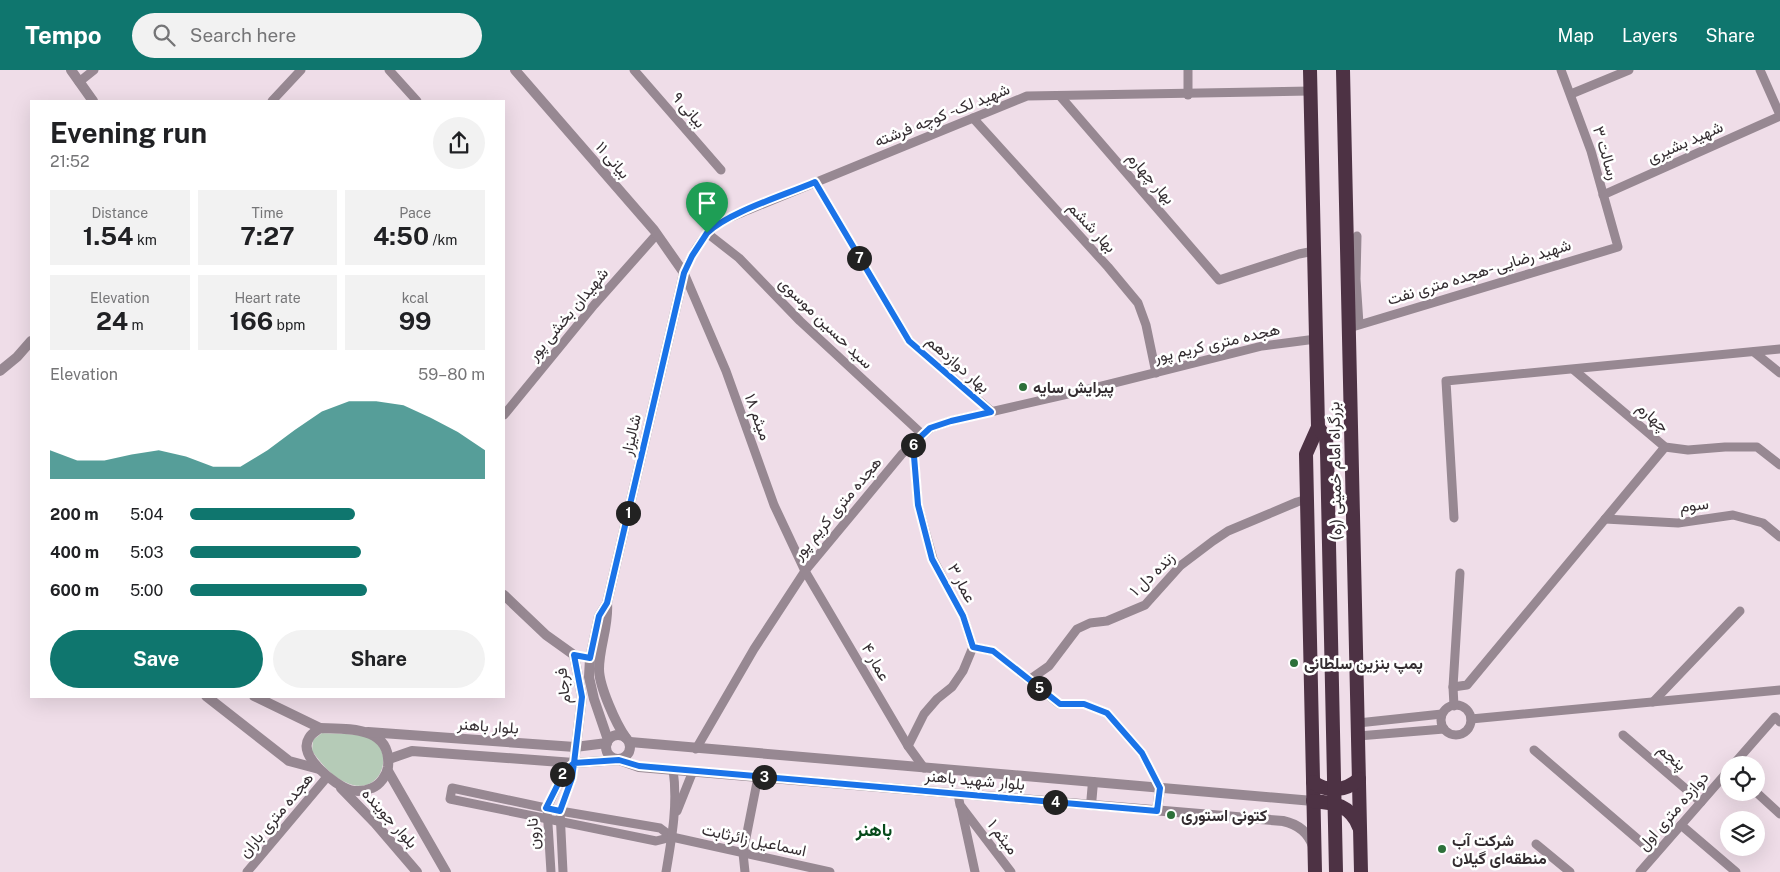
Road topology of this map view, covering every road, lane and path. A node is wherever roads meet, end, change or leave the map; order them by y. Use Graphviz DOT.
graph roads {
  1 [pos="71,70"];
  2 [pos="94,70"];
  3 [pos="301,70"];
  4 [pos="389,70"];
  5 [pos="515,70"];
  6 [pos="634,70"];
  7 [pos="1188,70"];
  8 [pos="1310,70"];
  9 [pos="1343,70"];
  10 [pos="1561,70"];
  11 [pos="1629,70"];
  12 [pos="1760,70"];
  13 [pos="79,82"];
  14 [pos="1310,91"];
  15 [pos="1570,94"];
  16 [pos="1188,95"];
  17 [pos="1060,96"];
  18 [pos="91,100"];
  19 [pos="273,100"];
  20 [pos="415,100"];
  21 [pos="1780,116"];
  22 [pos="973,118"];
  23 [pos="721,170"];
  24 [pos="815,182"];
  25 [pos="1603,195"];
  26 [pos="707,233"];
  27 [pos="657,234"];
  28 [pos="1357,236"];
  29 [pos="1618,246"];
  30 [pos="1314,251"];
  31 [pos="684,273"];
  32 [pos="1354,326"];
  33 [pos="1316,338"];
  34 [pos="30,342"];
  35 [pos="1780,350"];
  36 [pos="1754,352"];
  37 [pos="1574,370"];
  38 [pos="0,371"];
  39 [pos="1156,373"];
  40 [pos="1780,373"];
  41 [pos="991,412"];
  42 [pos="505,414"];
  43 [pos="1318,427"];
  44 [pos="923,435"];
  45 [pos="913,444"];
  46 [pos="1665,447"];
  47 [pos="1780,465"];
  48 [pos="1307,499"];
  49 [pos="1454,518"];
  50 [pos="1605,519"];
  51 [pos="1780,537"];
  52 [pos="805,571"];
  53 [pos="1460,573"];
  54 [pos="505,596"];
  55 [pos="1740,611"];
  56 [pos="973,647"];
  57 [pos="574,655"];
  58 [pos="595,659"];
  59 [pos="1029,680"];
  60 [pos="1453,686"];
  61 [pos="1780,690"];
  62 [pos="209,698"];
  63 [pos="258,698"];
  64 [pos="1653,702"];
  65 [pos="1454,706"];
  66 [pos="1442,714"];
  67 [pos="1472,719"];
  68 [pos="1777,719"];
  69 [pos="320,728"];
  70 [pos="1358,729"];
  71 [pos="1444,729"];
  72 [pos="368,732"];
  73 [pos="1623,734"];
  74 [pos="628,740"];
  75 [pos="608,741"];
  76 [pos="575,746"];
  77 [pos="908,746"];
  78 [pos="696,749"];
  79 [pos="1534,750"];
  80 [pos="1742,756"];
  81 [pos="389,760"];
  82 [pos="619,760"];
  83 [pos="574,763"];
  84 [pos="924,768"];
  85 [pos="673,769"];
  86 [pos="388,771"];
  87 [pos="692,771"];
  88 [pos="324,773"];
  89 [pos="758,777"];
  90 [pos="1359,779"];
  91 [pos="1720,780"];
  92 [pos="1093,782"];
  93 [pos="1313,782"];
  94 [pos="339,785"];
  95 [pos="1160,788"];
  96 [pos="958,794"];
  97 [pos="1765,800"];
  98 [pos="1314,801"];
  99 [pos="1701,802"];
  100 [pos="960,805"];
  101 [pos="1091,805"];
  102 [pos="1342,806"];
  103 [pos="546,808"];
  104 [pos="560,811"];
  105 [pos="1157,811"];
  106 [pos="1780,814"];
  107 [pos="1314,818"];
  108 [pos="547,820"];
  109 [pos="674,821"];
  110 [pos="560,822"];
  111 [pos="1681,825"];
  112 [pos="1360,833"];
  113 [pos="672,837"];
  114 [pos="1536,844"];
  115 [pos="1314,851"];
  116 [pos="743,853"];
  117 [pos="1656,854"];
  118 [pos="248,872"];
  119 [pos="418,872"];
  120 [pos="446,872"];
  121 [pos="551,872"];
  122 [pos="563,872"];
  123 [pos="666,872"];
  124 [pos="745,872"];
  125 [pos="830,872"];
  126 [pos="975,872"];
  127 [pos="1011,872"];
  128 [pos="1315,872"];
  129 [pos="1336,872"];
  130 [pos="1361,872"];
  131 [pos="1570,872"];
  132 [pos="1640,872"];
  133 [pos="1736,872"];
  1 -- 13 [label="street"];
  2 -- 13 [label="street"];
  3 -- 19 [label="street"];
  4 -- 20 [label="street"];
  5 -- 27 [label="street, بیانی ۱۱"];
  6 -- 23 [label="street, بیانی ۹"];
  7 -- 16 [label="street"];
  8 -- 14 [label="highway, بزرگراه امام خمینی (ره)"];
  9 -- 32 [label="highway, بزرگراه امام خمینی (ره)"];
  10 -- 15 [label="street, رسالت ۳"];
  11 -- 15 [label="street"];
  12 -- 21 [label="street"];
  13 -- 18 [label="street"];
  14 -- 16 [label="street, شهید لک - کوچه فرشته"];
  14 -- 30 [label="highway, بزرگراه امام خمینی (ره)"];
  15 -- 25 [label="street, رسالت ۳"];
  16 -- 17 [label="street, شهید لک - کوچه فرشته"];
  17 -- 22 [label="street, شهید لک - کوچه فرشته"];
  17 -- 30 [label="street, بهار چهارم"];
  21 -- 25 [label="street, شهید بشیری"];
  22 -- 24 [label="street, شهید لک - کوچه فرشته"];
  22 -- 39 [label="street, بهار ششم"];
  24 -- 26 [label="street, شهید لک - کوچه فرشته"];
  24 -- 41 [label="street, بهار دوازدهم"];
  25 -- 29 [label="street, رسالت ۳"];
  26 -- 31 [label="street, شهید لک - کوچه فرشته"];
  26 -- 44 [label="street, سید حسین موسوی"];
  27 -- 31 [label="street, بیانی ۱۱"];
  27 -- 42 [label="street, شهیدان بخشی پور"];
  28 -- 32 [label="street"];
  29 -- 32 [label="street, شهید رضایی -هجده متری نفت"];
  30 -- 33 [label="highway, بزرگراه امام خمینی (ره)"];
  31 -- 52 [label="street, میثم ۱۸"];
  31 -- 58 [label="street, شالیزار"];
  32 -- 70 [label="highway, بزرگراه امام خمینی (ره)"];
  33 -- 39 [label="street, هجده متری کریم پور"];
  33 -- 43 [label="highway, بزرگراه امام خمینی (ره)"];
  34 -- 38 [label="street"];
  35 -- 36 [label="street"];
  36 -- 37 [label="street"];
  36 -- 40 [label="street"];
  37 -- 46 [label="street, چهارم"];
  37 -- 49 [label="street"];
  39 -- 41 [label="street, هجده متری کریم پور"];
  41 -- 44 [label="street, هجده متری کریم پور"];
  43 -- 48 [label="highway, بزرگراه امام خمینی (ره)"];
  43 -- 129 [label="highway, بزرگراه امام خمینی (ره), bridge"];
  44 -- 45 [label="street, هجده متری کریم پور"];
  45 -- 52 [label="street, هجده متری کریم پور"];
  45 -- 56 [label="street, عمار ۳"];
  46 -- 47 [label="street, چهارم"];
  46 -- 50 [label="street"];
  48 -- 59 [label="street, زنده دل ۱"];
  48 -- 93 [label="highway, بزرگراه امام خمینی (ره)"];
  50 -- 51 [label="street, سوم"];
  50 -- 60 [label="street"];
  52 -- 77 [label="street, عمار ۴"];
  52 -- 78 [label="street, هجده متری کریم پور"];
  53 -- 60 [label="street"];
  54 -- 57 [label="street, فرجام"];
  55 -- 64 [label="street"];
  56 -- 59 [label="street"];
  56 -- 77 [label="street"];
  57 -- 58 [label="street"];
  57 -- 76 [label="street, فرجام"];
  58 -- 74 [label="street, شالیزار"];
  58 -- 75 [label="street, شالیزار"];
  59 -- 95 [label="street"];
  60 -- 65 [label="street"];
  61 -- 64 [label="street"];
  62 -- 88 [label="street"];
  63 -- 69 [label="street"];
  64 -- 67 [label="street"];
  65 -- 66 [label="street"];
  65 -- 67 [label="street"];
  66 -- 70 [label="street"];
  66 -- 71 [label="street"];
  67 -- 71 [label="street"];
  68 -- 80 [label="street"];
  69 -- 72 [label="street"];
  69 -- 88 [label="street"];
  70 -- 71 [label="street"];
  70 -- 90 [label="highway, بزرگراه امام خمینی (ره)"];
  72 -- 76 [label="street, بلوار باهنر"];
  72 -- 81 [label="street"];
  73 -- 99 [label="street, پنجم"];
  74 -- 75 [label="street"];
  74 -- 78 [label="street, بلوار شهید باهنر"];
  74 -- 82 [label="street"];
  75 -- 76 [label="street, بلوار باهنر"];
  75 -- 82 [label="street"];
  76 -- 83 [label="street, فرجام"];
  77 -- 84 [label="street, عمار ۴"];
  78 -- 84 [label="street, بلوار شهید باهنر"];
  79 -- 117 [label="street"];
  81 -- 83 [label="street, بلوار باهنر"];
  81 -- 86 [label="street"];
  82 -- 83 [label="street, بلوار باهنر"];
  82 -- 85 [label="street, بلوار شهید باهنر"];
  83 -- 103 [label="street, نارون"];
  83 -- 104 [label="street, نارون"];
  84 -- 92 [label="street, بلوار شهید باهنر"];
  85 -- 87 [label="street, بلوار شهید باهنر"];
  85 -- 109 [label="street"];
  86 -- 94 [label="street"];
  86 -- 120 [label="street, بلوار جوینده"];
  87 -- 89 [label="street, بلوار شهید باهنر"];
  87 -- 109 [label="street"];
  88 -- 94 [label="street"];
  88 -- 118 [label="street, هجده متری باران"];
  89 -- 96 [label="street, بلوار شهید باهنر"];
  89 -- 116 [label="street"];
  90 -- 93 [label="highway"];
  90 -- 112 [label="highway, بزرگراه امام خمینی (ره)"];
  91 -- 99 [label="street, دوازده متری اول"];
  92 -- 95 [label="street, بلوار شهید باهنر"];
  92 -- 101 [label="street"];
  93 -- 98 [label="highway, بزرگراه امام خمینی (ره)"];
  94 -- 119 [label="street, بلوار جوینده"];
  95 -- 98 [label="street, بلوار شهید باهنر"];
  95 -- 105 [label="street"];
  96 -- 100 [label="street, میثم ۱"];
  96 -- 101 [label="street, بلوار شهید باهنر"];
  97 -- 106 [label="street"];
  98 -- 102 [label="highway"];
  98 -- 107 [label="highway, بزرگراه امام خمینی (ره)"];
  99 -- 111 [label="street, دوازده متری اول"];
  100 -- 126 [label="street"];
  100 -- 127 [label="street, میثم ۱"];
  101 -- 105 [label="street, بلوار شهید باهنر"];
  102 -- 107 [label="highway"];
  102 -- 112 [label="highway"];
  103 -- 104 [label="street"];
  103 -- 108 [label="street, نارون"];
  103 -- 108 [label="street"];
  104 -- 110 [label="street, نارون"];
  104 -- 113 [label="street"];
  105 -- 115 [label="street, بلوار شهید باهنر"];
  107 -- 115 [label="highway, بزرگراه امام خمینی (ره)"];
  108 -- 110 [label="street"];
  108 -- 121 [label="street, نارون"];
  109 -- 113 [label="street"];
  110 -- 113 [label="street"];
  110 -- 122 [label="street, نارون"];
  111 -- 117 [label="street, دوازده متری اول"];
  111 -- 133 [label="street"];
  112 -- 130 [label="highway, بزرگراه امام خمینی (ره)"];
  113 -- 116 [label="street, اسماعیل زائرثابت"];
  113 -- 123 [label="street"];
  114 -- 131 [label="street"];
  115 -- 128 [label="highway, بزرگراه امام خمینی (ره)"];
  116 -- 124 [label="street"];
  116 -- 125 [label="street, اسماعیل زائرثابت"];
  117 -- 132 [label="street, دوازده متری اول"];
}
